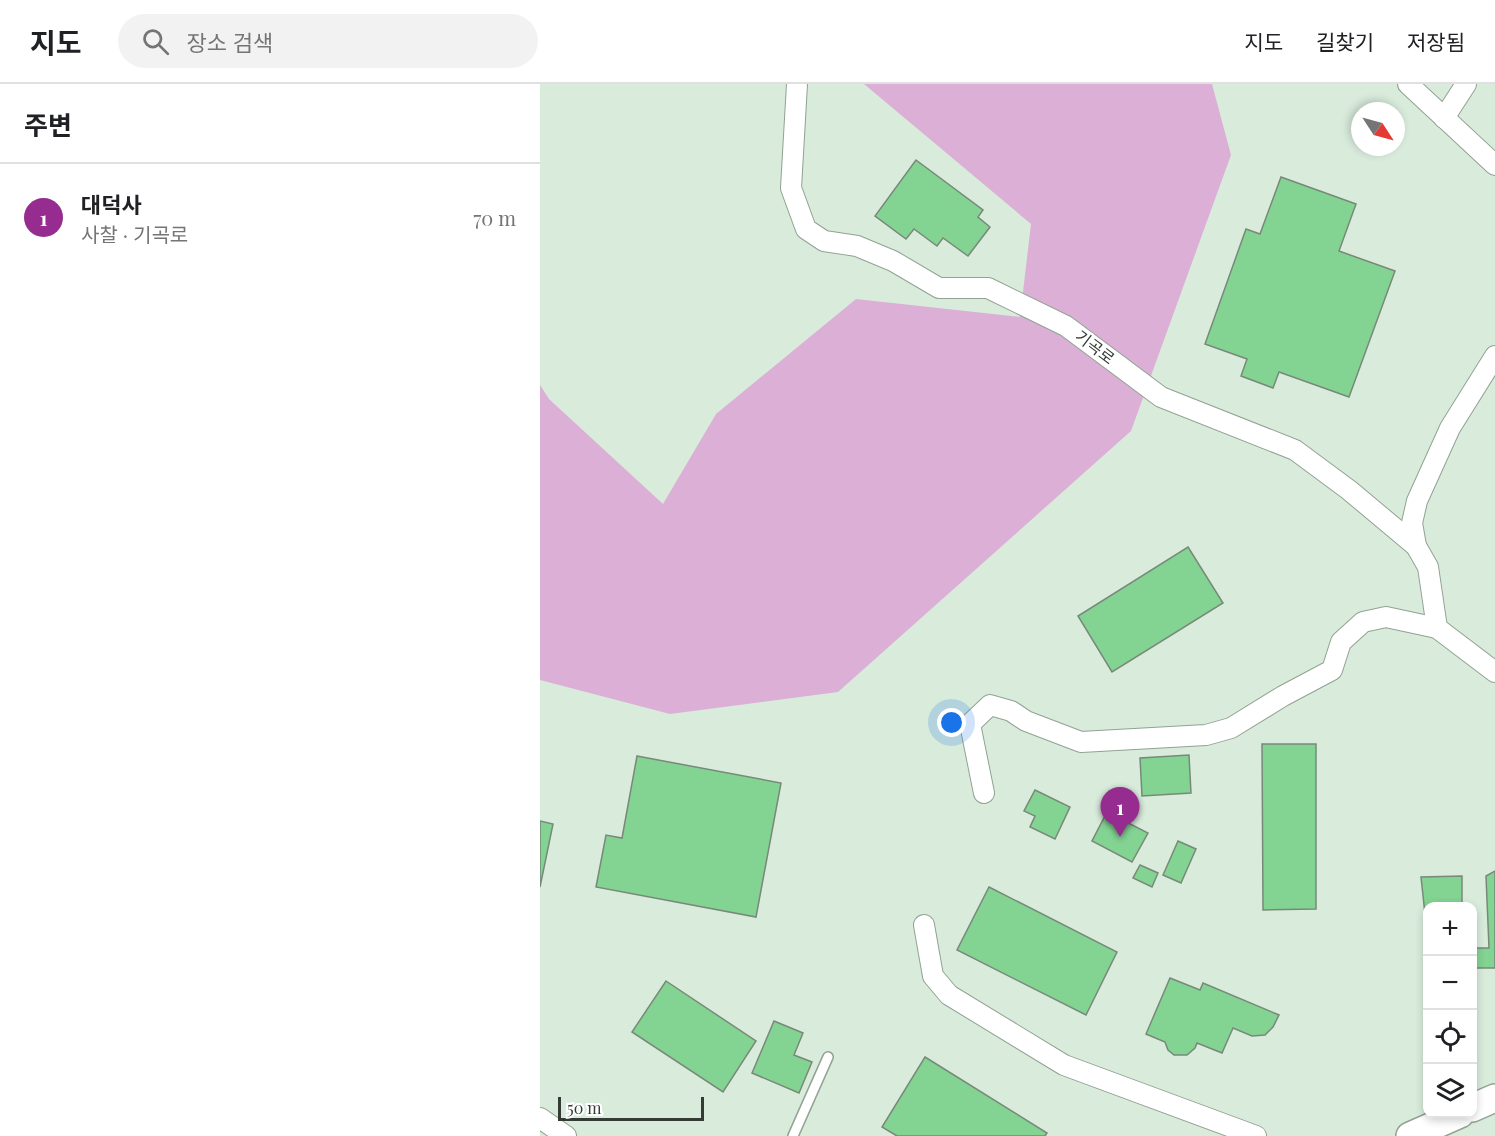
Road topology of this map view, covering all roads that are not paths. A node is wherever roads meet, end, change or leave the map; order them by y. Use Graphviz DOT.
graph roads {
  1 [pos="797,84"];
  2 [pos="1408,84"];
  3 [pos="1466,84"];
  4 [pos="1444,118"];
  5 [pos="1495,165"];
  6 [pos="1495,356"];
  7 [pos="1416,546"];
  8 [pos="1437,628"];
  9 [pos="1495,672"];
  10 [pos="984,793"];
  11 [pos="924,925"];
  12 [pos="828,1057"];
  13 [pos="1495,1098"];
  14 [pos="1477,1106"];
  15 [pos="540,1118"];
  16 [pos="1449,1118"];
  17 [pos="566,1136"];
  18 [pos="793,1136"];
  19 [pos="1256,1136"];
  20 [pos="1410,1136"];
  1 -- 7 [label="street, 기곡로"];
  2 -- 4 [label="street"];
  3 -- 4 [label="street"];
  4 -- 5 [label="street"];
  6 -- 7 [label="street"];
  7 -- 8 [label="street, 기곡로"];
  8 -- 9 [label="street"];
  8 -- 10 [label="street"];
  11 -- 19 [label="street"];
  12 -- 18 [label="lane"];
  13 -- 14 [label="main road"];
  15 -- 17 [label="street"];
  16 -- 20 [label="main road"];
}
